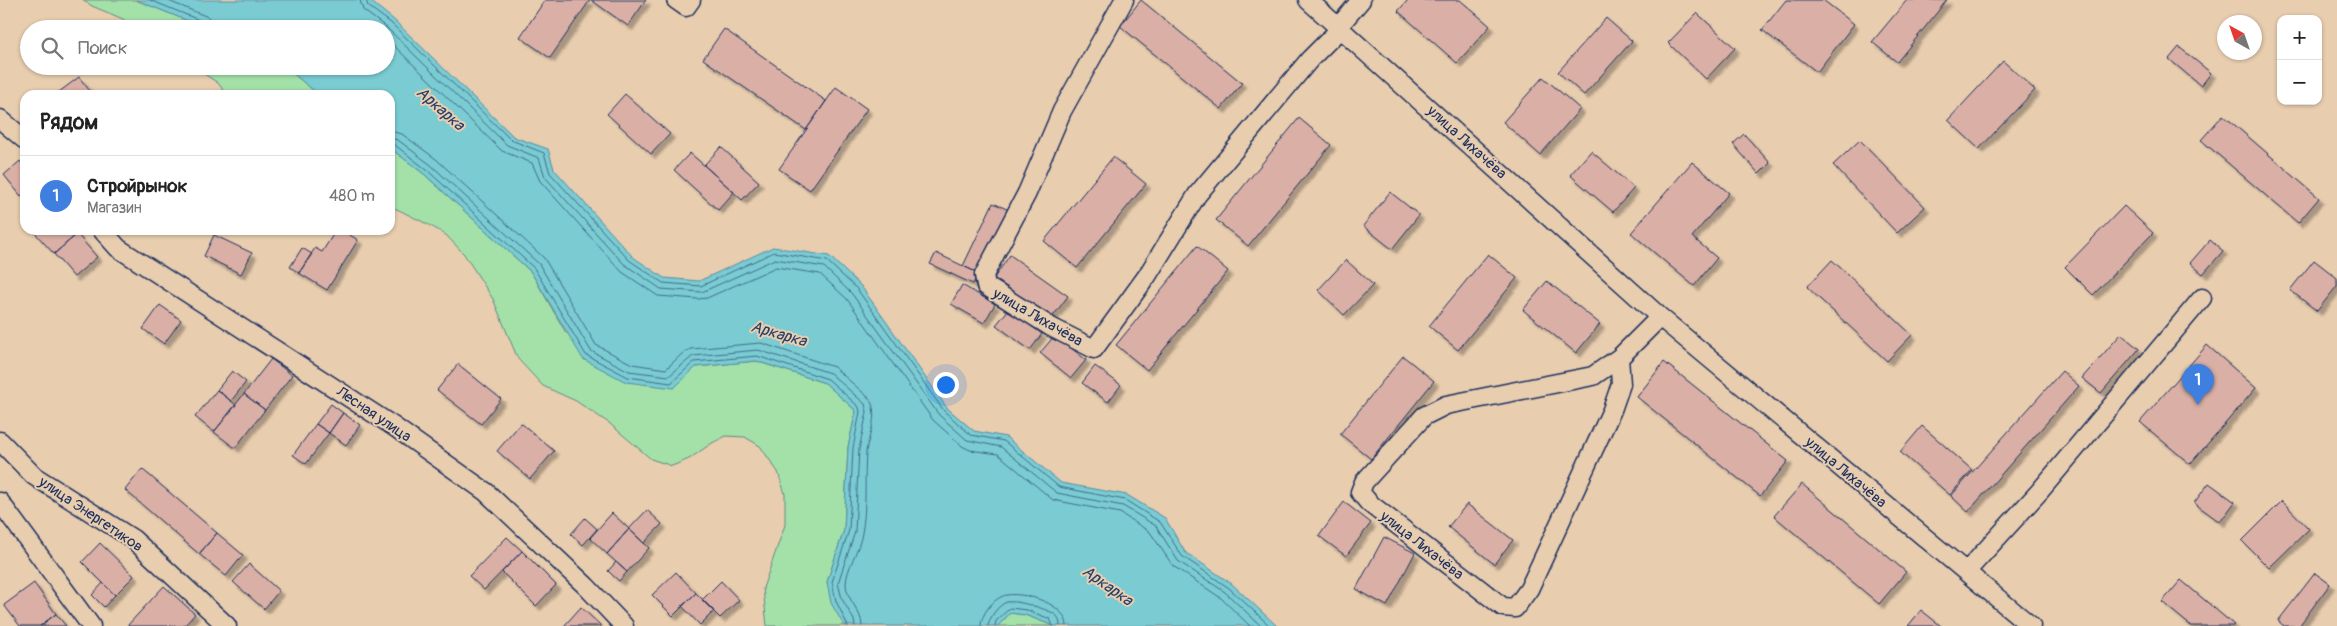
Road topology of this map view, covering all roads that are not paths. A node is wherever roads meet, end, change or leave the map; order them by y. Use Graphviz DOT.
graph roads {
  1 [pos="676,0"];
  2 [pos="692,0"];
  3 [pos="1124,0"];
  4 [pos="1308,0"];
  5 [pos="1361,0"];
  6 [pos="1340,27"];
  7 [pos="0,119"];
  8 [pos="20,136"];
  9 [pos="106,235"];
  10 [pos="2202,298"];
  11 [pos="1660,317"];
  12 [pos="1619,358"];
  13 [pos="0,441"];
  14 [pos="0,502"];
  15 [pos="1966,572"];
  16 [pos="91,626"];
  17 [pos="227,626"];
  18 [pos="624,626"];
  19 [pos="2031,626"];
  1 -- 2 [label="street"];
  3 -- 6 [label="street, улица Лихачёва"];
  4 -- 6 [label="street, улица Лихачёва"];
  5 -- 6 [label="street"];
  6 -- 11 [label="street, улица Лихачёва"];
  7 -- 8 [label="street"];
  9 -- 18 [label="street, Лесная улица"];
  10 -- 15 [label="street"];
  11 -- 12 [label="street, улица Лихачёва"];
  11 -- 15 [label="street, улица Лихачёва"];
  12 -- 12 [label="street, улица Лихачёва"];
  13 -- 17 [label="street, улица Энергетиков"];
  14 -- 16 [label="street"];
  15 -- 19 [label="street, улица Лихачёва"];
}
